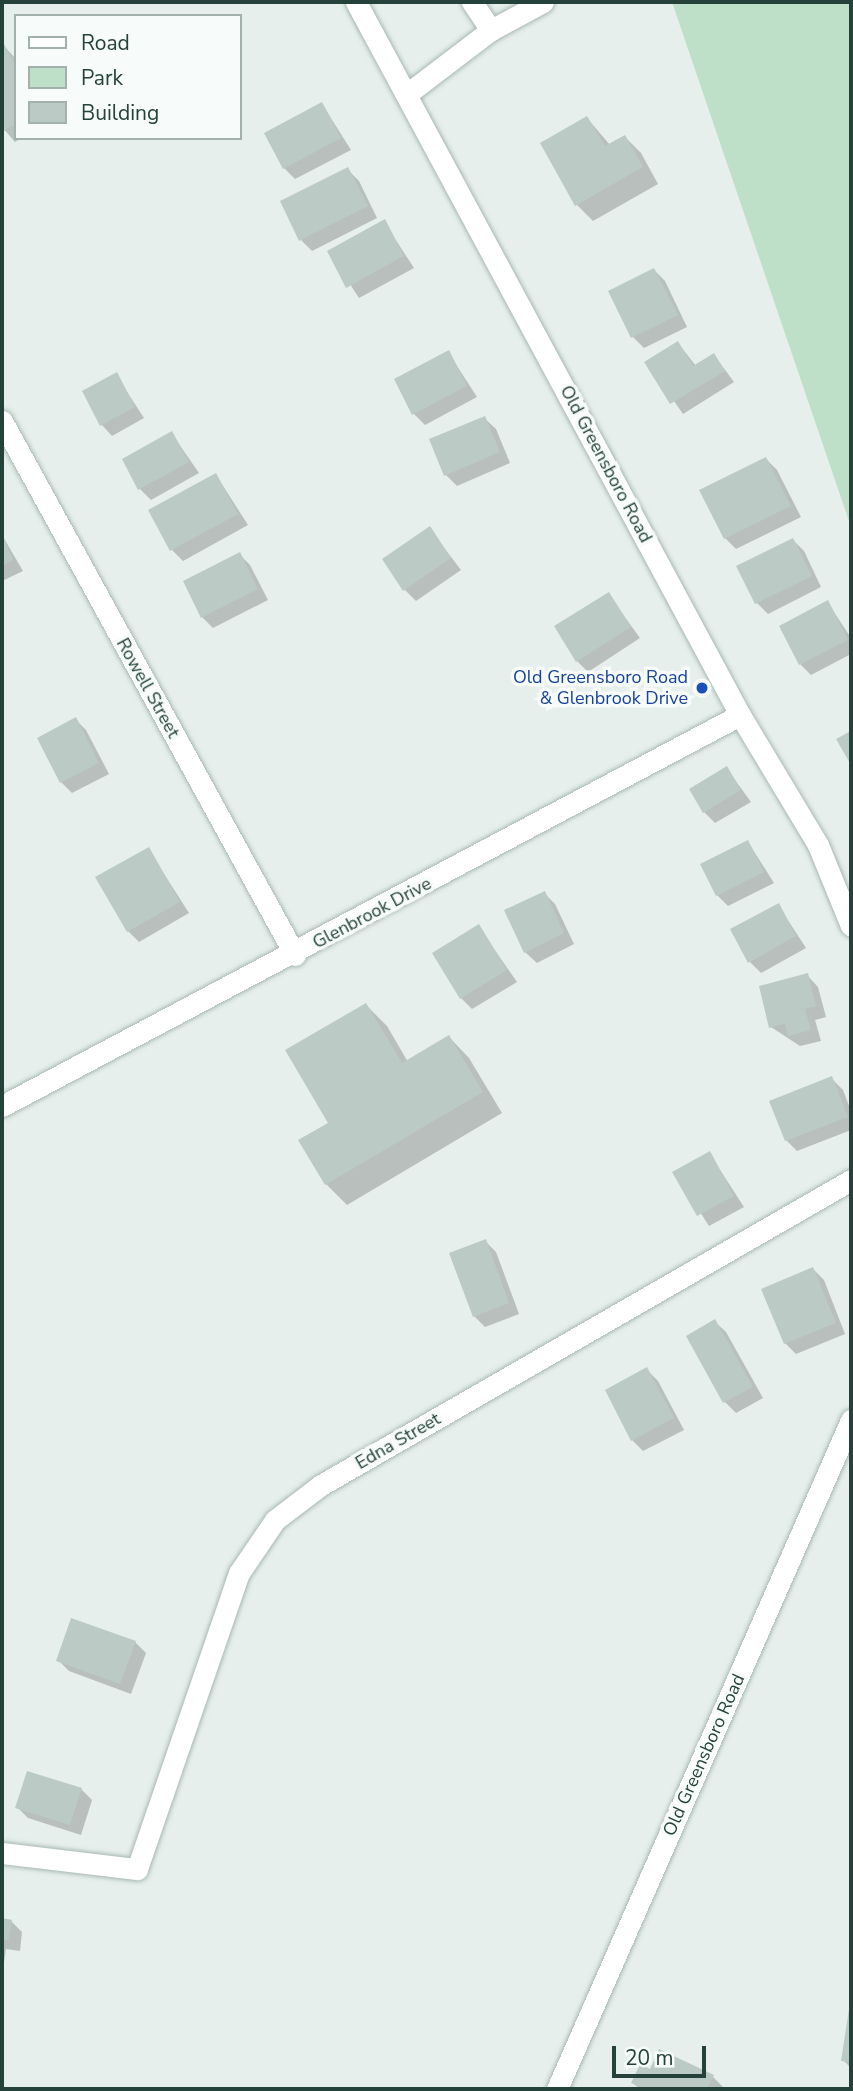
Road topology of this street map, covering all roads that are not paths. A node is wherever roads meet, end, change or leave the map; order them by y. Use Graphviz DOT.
graph roads {
  1 [pos="356,2"];
  2 [pos="472,2"];
  3 [pos="543,2"];
  4 [pos="491,30"];
  5 [pos="407,93"];
  6 [pos="2,421"];
  7 [pos="740,715"];
  8 [pos="851,926"];
  9 [pos="295,955"];
  10 [pos="2,1107"];
  11 [pos="851,1180"];
  12 [pos="851,1420"];
  13 [pos="2,1853"];
  14 [pos="557,2089"];
  1 -- 5 [label="street, Old Greensboro Road"];
  2 -- 4 [label="street"];
  3 -- 4 [label="street"];
  4 -- 5 [label="street"];
  5 -- 7 [label="street, Old Greensboro Road"];
  6 -- 9 [label="street, Rowell Street"];
  7 -- 8 [label="street, Old Greensboro Road"];
  7 -- 9 [label="street, Glenbrook Drive"];
  9 -- 10 [label="street, Glenbrook Drive"];
  11 -- 13 [label="street, Edna Street"];
  12 -- 14 [label="street, Old Greensboro Road"];
}
